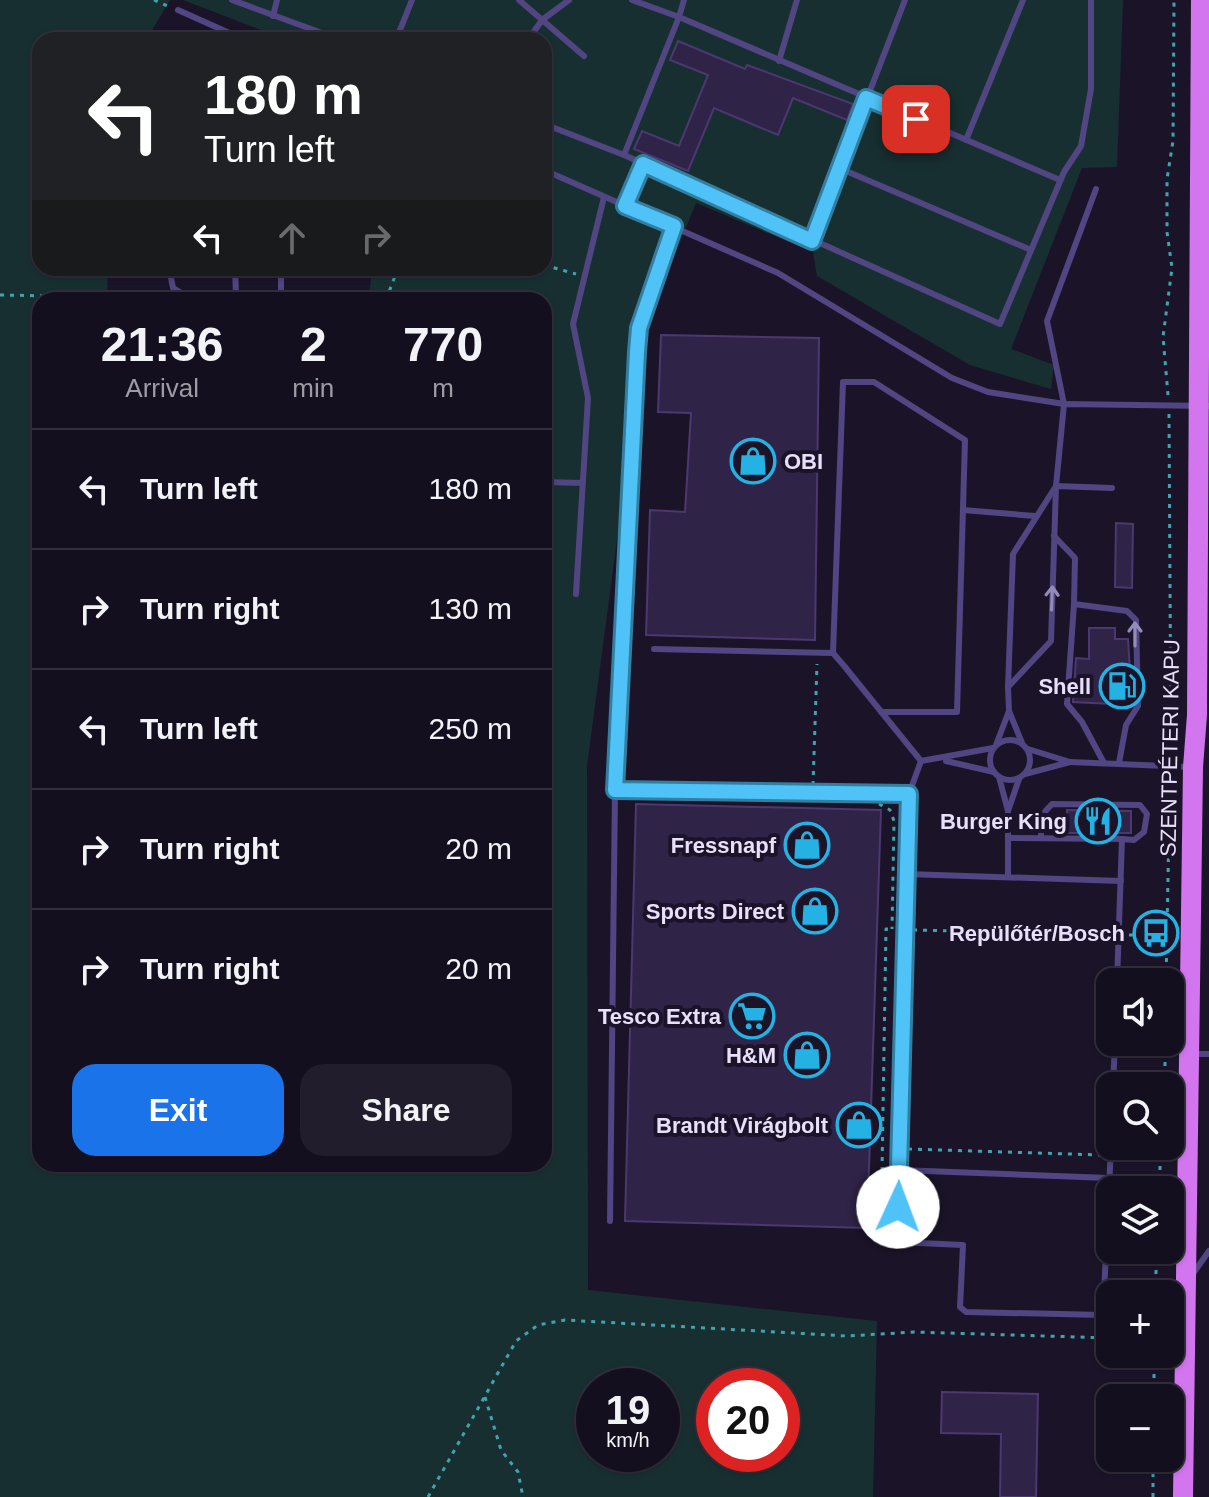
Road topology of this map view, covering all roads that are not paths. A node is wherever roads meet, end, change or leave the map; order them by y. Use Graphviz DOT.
graph roads {
  1 [pos="232,0"];
  2 [pos="277,0"];
  3 [pos="412,0"];
  4 [pos="519,0"];
  5 [pos="569,0"];
  6 [pos="632,0"];
  7 [pos="684,0"];
  8 [pos="797,0"];
  9 [pos="905,0"];
  10 [pos="1023,0"];
  11 [pos="1091,0"];
  12 [pos="1201,0"];
  13 [pos="178,10"];
  14 [pos="273,16"];
  15 [pos="679,17"];
  16 [pos="542,20"];
  17 [pos="227,32"];
  18 [pos="318,32"];
  19 [pos="399,32"];
  20 [pos="534,32"];
  21 [pos="584,56"];
  22 [pos="779,61"];
  23 [pos="866,98"];
  24 [pos="552,127"];
  25 [pos="966,140"];
  26 [pos="624,155"];
  27 [pos="643,164"];
  28 [pos="839,168"];
  29 [pos="552,174"];
  30 [pos="1060,180"];
  31 [pos="1096,189"];
  32 [pos="604,197"];
  33 [pos="625,206"];
  34 [pos="674,226"];
  35 [pos="812,241"];
  36 [pos="1031,250"];
  37 [pos="1064,404"];
  38 [pos="1204,408"];
  39 [pos="552,482"];
  40 [pos="582,483"];
  41 [pos="1056,486"];
  42 [pos="1112,488"];
  43 [pos="963,510"];
  44 [pos="1035,516"];
  45 [pos="1054,536"];
  46 [pos="1209,552"];
  47 [pos="1196,569"];
  48 [pos="576,594"];
  49 [pos="1074,604"];
  50 [pos="654,649"];
  51 [pos="833,653"];
  52 [pos="1008,687"];
  53 [pos="1009,711"];
  54 [pos="881,712"];
  55 [pos="1203,744"];
  56 [pos="1025,746"];
  57 [pos="994,747"];
  58 [pos="943,760"];
  59 [pos="921,761"];
  60 [pos="1070,762"];
  61 [pos="1104,763"];
  62 [pos="1119,763"];
  63 [pos="1193,767"];
  64 [pos="996,774"];
  65 [pos="1022,776"];
  66 [pos="615,790"];
  67 [pos="909,794"];
  68 [pos="1008,811"];
  69 [pos="1041,837"];
  70 [pos="1008,838"];
  71 [pos="1122,839"];
  72 [pos="907,874"];
  73 [pos="1008,877"];
  74 [pos="1121,881"];
  75 [pos="1118,968"];
  76 [pos="1199,1054"];
  77 [pos="899,1170"];
  78 [pos="1096,1178"];
  79 [pos="610,1221"];
  80 [pos="1209,1251"];
  81 [pos="1105,1264"];
  82 [pos="1186,1284"];
  83 [pos="1183,1497"];
  1 -- 14 [label="lane"];
  2 -- 14 [label="lane"];
  3 -- 19 [label="lane"];
  4 -- 16 [label="lane"];
  5 -- 16 [label="lane"];
  6 -- 15 [label="lane"];
  7 -- 15 [label="lane"];
  8 -- 22 [label="lane"];
  9 -- 23 [label="lane"];
  10 -- 25 [label="lane"];
  11 -- 30 [label="lane"];
  12 -- 38 [label="main road, SZENTPÉTERI KAPU"];
  13 -- 17 [label="lane"];
  14 -- 18 [label="lane"];
  15 -- 22 [label="lane"];
  15 -- 26 [label="lane"];
  16 -- 20 [label="lane"];
  16 -- 21 [label="lane"];
  22 -- 23 [label="lane"];
  23 -- 25 [label="lane"];
  23 -- 28 [label="lane"];
  24 -- 26 [label="lane"];
  25 -- 30 [label="lane"];
  26 -- 27 [label="lane"];
  27 -- 33 [label="lane"];
  27 -- 35 [label="lane"];
  28 -- 35 [label="lane"];
  28 -- 36 [label="lane"];
  29 -- 32 [label="lane"];
  30 -- 36 [label="lane"];
  31 -- 37 [label="lane"];
  32 -- 33 [label="lane"];
  32 -- 40 [label="lane"];
  33 -- 34 [label="lane"];
  34 -- 37 [label="lane"];
  34 -- 66 [label="lane"];
  35 -- 36 [label="lane"];
  37 -- 38 [label="lane"];
  37 -- 41 [label="lane"];
  38 -- 47 [label="main road, SZENTPÉTERI KAPU"];
  39 -- 40 [label="lane"];
  40 -- 48 [label="lane"];
  41 -- 42 [label="lane"];
  41 -- 44 [label="lane"];
  41 -- 45 [label="lane"];
  43 -- 44 [label="lane"];
  43 -- 51 [label="lane"];
  43 -- 54 [label="lane"];
  44 -- 52 [label="lane"];
  45 -- 49 [label="lane"];
  52 -- 45 [label="lane, one-way"];
  46 -- 47 [label="lane"];
  47 -- 55 [label="main road, SZENTPÉTERI KAPU"];
  49 -- 61 [label="lane"];
  62 -- 49 [label="lane, one-way"];
  50 -- 51 [label="lane"];
  51 -- 54 [label="lane"];
  52 -- 53 [label="lane"];
  53 -- 56 [label="lane"];
  53 -- 57 [label="lane"];
  54 -- 59 [label="lane"];
  55 -- 63 [label="main road, SZENTPÉTERI KAPU"];
  56 -- 57 [label="lane"];
  56 -- 60 [label="lane"];
  56 -- 65 [label="lane"];
  57 -- 58 [label="lane"];
  57 -- 64 [label="lane"];
  58 -- 59 [label="lane"];
  58 -- 64 [label="lane"];
  59 -- 67 [label="lane"];
  60 -- 61 [label="lane"];
  60 -- 65 [label="lane"];
  61 -- 62 [label="lane"];
  62 -- 63 [label="lane"];
  63 -- 76 [label="main road, SZENTPÉTERI KAPU"];
  64 -- 65 [label="lane"];
  64 -- 68 [label="lane"];
  65 -- 68 [label="lane"];
  66 -- 67 [label="lane"];
  66 -- 79 [label="lane"];
  67 -- 72 [label="lane"];
  68 -- 70 [label="lane"];
  69 -- 70 [label="lane"];
  69 -- 71 [label="lane"];
  69 -- 71 [label="lane"];
  70 -- 73 [label="lane"];
  71 -- 74 [label="lane"];
  72 -- 73 [label="lane"];
  72 -- 77 [label="lane"];
  73 -- 74 [label="lane"];
  74 -- 75 [label="lane"];
  76 -- 82 [label="main road, SZENTPÉTERI KAPU"];
  77 -- 78 [label="lane"];
  77 -- 81 [label="lane"];
  80 -- 82 [label="lane"];
  82 -- 83 [label="main road, SZENTPÉTERI KAPU"];
}
